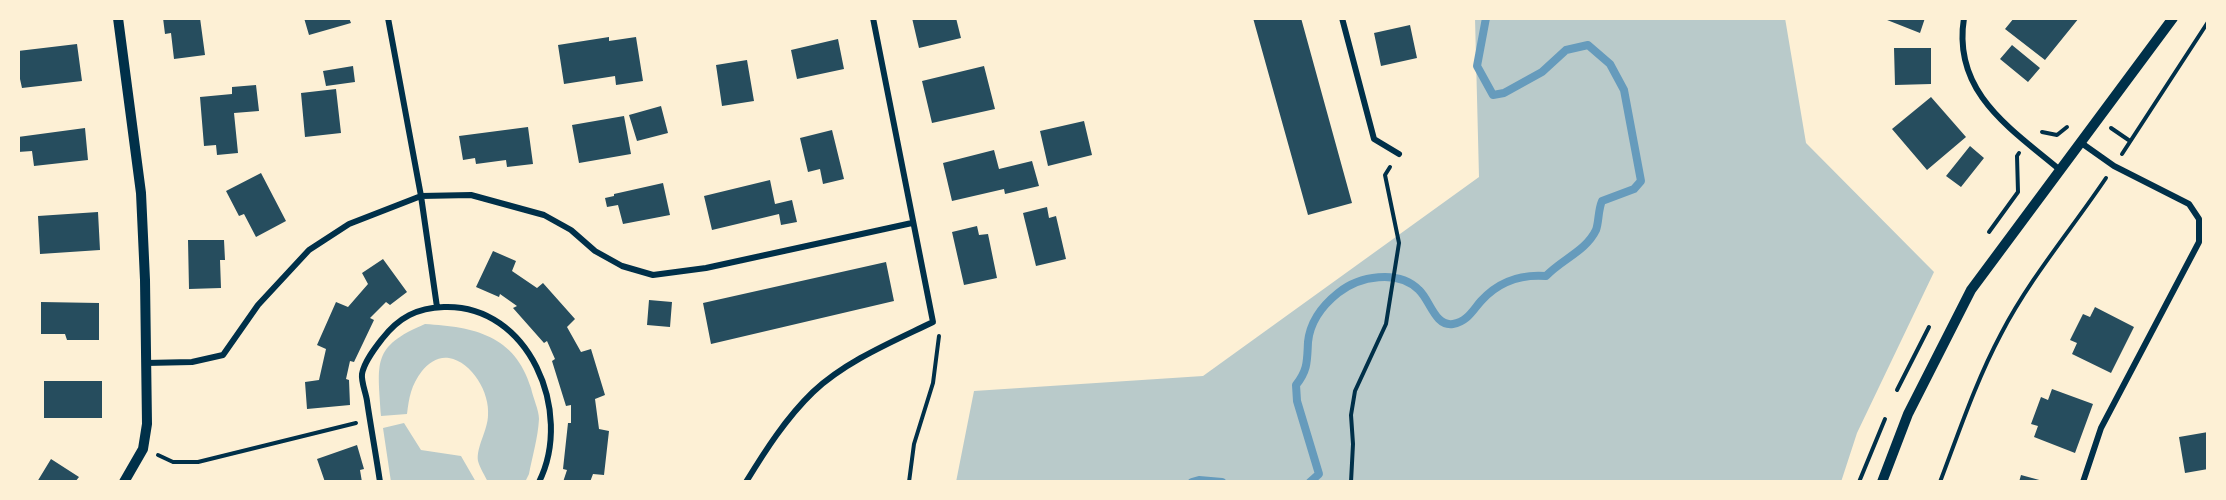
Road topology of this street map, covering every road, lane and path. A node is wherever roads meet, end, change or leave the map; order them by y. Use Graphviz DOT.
graph roads {
  1 [pos="118,18"];
  2 [pos="388,18"];
  3 [pos="873,18"];
  4 [pos="1342,18"];
  5 [pos="1964,18"];
  6 [pos="2173,18"];
  7 [pos="2208,22"];
  8 [pos="2080,142"];
  9 [pos="1400,154"];
  10 [pos="2114,166"];
  11 [pos="2060,170"];
  12 [pos="421,196"];
  13 [pos="912,223"];
  14 [pos="437,307"];
  15 [pos="940,332"];
  16 [pos="146,363"];
  17 [pos="340,425"];
  18 [pos="143,449"];
  19 [pos="124,482"];
  20 [pos="380,482"];
  21 [pos="539,482"];
  22 [pos="746,482"];
  23 [pos="909,482"];
  24 [pos="1351,482"];
  25 [pos="1882,482"];
  26 [pos="1940,482"];
  27 [pos="2083,482"];
  1 -- 16 [label="street"];
  2 -- 12 [label="street"];
  3 -- 13 [label="street"];
  4 -- 9 [label="street"];
  5 -- 11 [label="street"];
  6 -- 8 [label="street"];
  7 -- 10 [label="path"];
  8 -- 10 [label="street"];
  8 -- 11 [label="street"];
  9 -- 24 [label="path"];
  10 -- 26 [label="path"];
  10 -- 27 [label="street"];
  11 -- 25 [label="street"];
  12 -- 13 [label="street"];
  12 -- 14 [label="street"];
  12 -- 16 [label="street"];
  13 -- 22 [label="street"];
  14 -- 20 [label="street"];
  14 -- 21 [label="street"];
  15 -- 23 [label="path"];
  16 -- 18 [label="street"];
  17 -- 18 [label="path"];
  18 -- 19 [label="street"];
}
